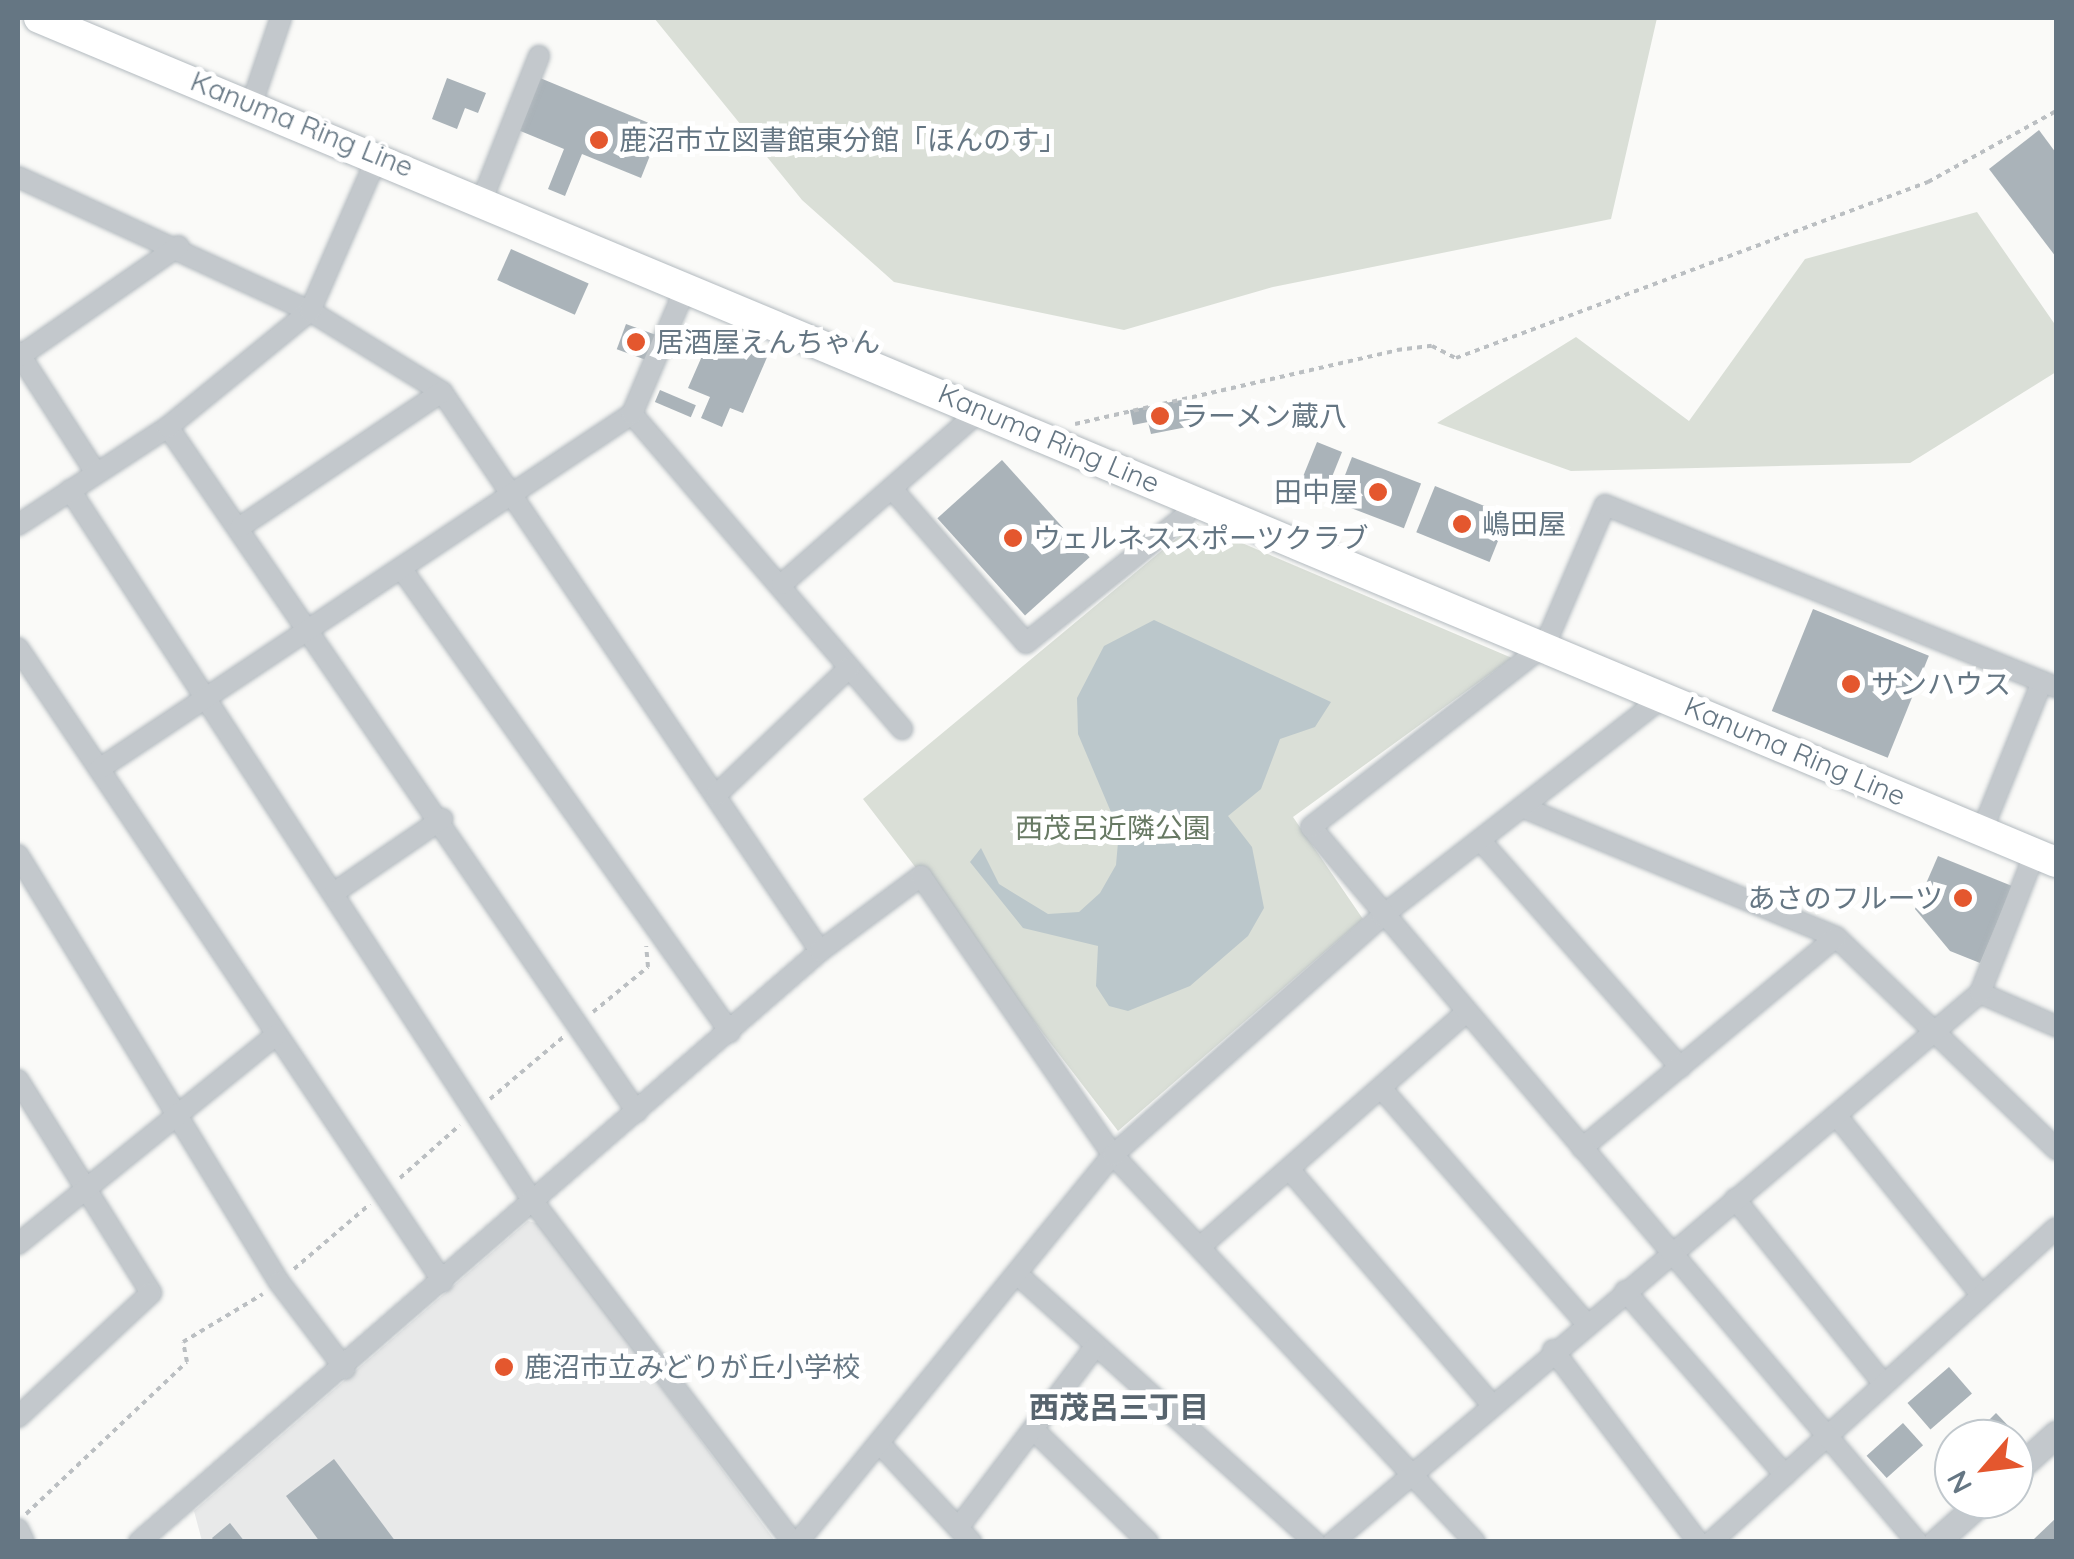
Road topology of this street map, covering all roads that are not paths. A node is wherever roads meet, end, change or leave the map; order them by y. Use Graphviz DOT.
graph roads {
  1 [pos="39,18"];
  2 [pos="281,18"];
  3 [pos="539,56"];
  4 [pos="252,103"];
  5 [pos="378,155"];
  6 [pos="18,177"];
  7 [pos="482,200"];
  8 [pos="179,246"];
  9 [pos="686,287"];
  10 [pos="310,311"];
  11 [pos="19,354"];
  12 [pos="442,392"];
  13 [pos="982,410"];
  14 [pos="632,414"];
  15 [pos="168,427"];
  16 [pos="96,474"];
  17 [pos="70,490"];
  18 [pos="515,492"];
  19 [pos="894,492"];
  20 [pos="1192,497"];
  21 [pos="18,525"];
  22 [pos="240,527"];
  23 [pos="401,568"];
  24 [pos="782,584"];
  25 [pos="310,628"];
  26 [pos="1546,645"];
  27 [pos="18,648"];
  28 [pos="849,668"];
  29 [pos="25,675"];
  30 [pos="2049,684"];
  31 [pos="1665,696"];
  32 [pos="206,698"];
  33 [pos="902,729"];
  34 [pos="99,770"];
  35 [pos="716,796"];
  36 [pos="1522,807"];
  37 [pos="442,820"];
  38 [pos="1982,831"];
  39 [pos="1480,840"];
  40 [pos="18,854"];
  41 [pos="2046,857"];
  42 [pos="335,892"];
  43 [pos="1382,916"];
  44 [pos="1836,936"];
  45 [pos="820,951"];
  46 [pos="1980,993"];
  47 [pos="1466,1013"];
  48 [pos="2056,1026"];
  49 [pos="730,1032"];
  50 [pos="1934,1032"];
  51 [pos="277,1034"];
  52 [pos="1680,1067"];
  53 [pos="18,1080"];
  54 [pos="1381,1088"];
  55 [pos="181,1112"];
  56 [pos="636,1112"];
  57 [pos="1836,1116"];
  58 [pos="1582,1148"];
  59 [pos="2056,1149"];
  60 [pos="1113,1155"];
  61 [pos="1289,1169"];
  62 [pos="86,1188"];
  63 [pos="1735,1199"];
  64 [pos="532,1200"];
  65 [pos="2056,1228"];
  66 [pos="18,1244"];
  67 [pos="1201,1246"];
  68 [pos="1671,1252"];
  69 [pos="1016,1274"];
  70 [pos="443,1282"];
  71 [pos="1625,1291"];
  72 [pos="1981,1295"];
  73 [pos="1586,1323"];
  74 [pos="1094,1348"];
  75 [pos="1554,1350"];
  76 [pos="345,1369"];
  77 [pos="1883,1382"];
  78 [pos="1490,1404"];
  79 [pos="18,1418"];
  80 [pos="1034,1430"];
  81 [pos="2056,1434"];
  82 [pos="1824,1436"];
  83 [pos="880,1444"];
  84 [pos="2034,1454"];
  85 [pos="1408,1471"];
  86 [pos="1785,1475"];
  87 [pos="1962,1519"];
  88 [pos="18,1530"];
  89 [pos="964,1535"];
  90 [pos="24,1542"];
  91 [pos="139,1542"];
  92 [pos="795,1542"];
  93 [pos="1148,1542"];
  94 [pos="1314,1542"];
  95 [pos="1333,1542"];
  96 [pos="1476,1542"];
  97 [pos="1698,1542"];
  98 [pos="1711,1542"];
  99 [pos="1917,1542"];
  100 [pos="1936,1542"];
  1 -- 4 [label="main road, Kanuma Ring Line"];
  2 -- 4 [label="street"];
  3 -- 7 [label="street"];
  4 -- 5 [label="main road, Kanuma Ring Line"];
  5 -- 7 [label="main road, Kanuma Ring Line"];
  5 -- 10 [label="street"];
  6 -- 8 [label="street"];
  7 -- 9 [label="main road, Kanuma Ring Line"];
  8 -- 10 [label="street"];
  8 -- 11 [label="street"];
  9 -- 13 [label="main road, Kanuma Ring Line"];
  9 -- 14 [label="street"];
  10 -- 12 [label="street"];
  10 -- 15 [label="street"];
  11 -- 16 [label="street"];
  12 -- 18 [label="street"];
  12 -- 22 [label="street"];
  13 -- 19 [label="street"];
  13 -- 20 [label="main road, Kanuma Ring Line"];
  14 -- 18 [label="street"];
  14 -- 24 [label="street"];
  15 -- 16 [label="street"];
  15 -- 22 [label="street"];
  16 -- 17 [label="street"];
  17 -- 21 [label="street"];
  17 -- 32 [label="street"];
  18 -- 23 [label="street"];
  18 -- 35 [label="street"];
  19 -- 20 [label="street"];
  19 -- 24 [label="street"];
  20 -- 26 [label="main road, Kanuma Ring Line"];
  22 -- 25 [label="street"];
  23 -- 25 [label="street"];
  23 -- 49 [label="street"];
  24 -- 28 [label="street"];
  25 -- 32 [label="street"];
  25 -- 37 [label="street"];
  26 -- 30 [label="street"];
  26 -- 31 [label="main road, Kanuma Ring Line"];
  26 -- 43 [label="street"];
  27 -- 29 [label="street"];
  28 -- 33 [label="street"];
  28 -- 35 [label="street"];
  29 -- 34 [label="street"];
  30 -- 38 [label="street"];
  31 -- 36 [label="street"];
  31 -- 38 [label="main road, Kanuma Ring Line"];
  32 -- 34 [label="street"];
  32 -- 42 [label="street"];
  34 -- 51 [label="street"];
  35 -- 45 [label="street"];
  36 -- 39 [label="street"];
  36 -- 44 [label="street"];
  37 -- 42 [label="street"];
  37 -- 56 [label="street"];
  38 -- 41 [label="main road, Kanuma Ring Line"];
  39 -- 43 [label="street"];
  39 -- 52 [label="street"];
  40 -- 55 [label="street"];
  41 -- 46 [label="street"];
  42 -- 64 [label="street"];
  43 -- 47 [label="street"];
  43 -- 60 [label="street"];
  44 -- 50 [label="street"];
  44 -- 52 [label="street"];
  45 -- 49 [label="street"];
  45 -- 60 [label="street"];
  46 -- 48 [label="street"];
  46 -- 50 [label="street"];
  47 -- 54 [label="street"];
  47 -- 58 [label="street"];
  49 -- 56 [label="street"];
  50 -- 57 [label="street"];
  50 -- 59 [label="street"];
  51 -- 55 [label="street"];
  51 -- 70 [label="street"];
  52 -- 58 [label="street"];
  53 -- 62 [label="street"];
  54 -- 61 [label="street"];
  54 -- 73 [label="street"];
  55 -- 62 [label="street"];
  55 -- 76 [label="street"];
  56 -- 64 [label="street"];
  57 -- 63 [label="street"];
  57 -- 72 [label="street"];
  58 -- 68 [label="street"];
  60 -- 67 [label="street"];
  60 -- 69 [label="street"];
  61 -- 67 [label="street"];
  61 -- 78 [label="street"];
  62 -- 66 [label="street"];
  62 -- 79 [label="street"];
  63 -- 68 [label="street"];
  63 -- 77 [label="street"];
  64 -- 70 [label="street"];
  64 -- 92 [label="street"];
  65 -- 72 [label="street"];
  67 -- 85 [label="street"];
  68 -- 71 [label="street"];
  68 -- 82 [label="street"];
  69 -- 74 [label="street"];
  69 -- 83 [label="street"];
  70 -- 76 [label="street"];
  71 -- 73 [label="street"];
  71 -- 86 [label="street"];
  72 -- 77 [label="street"];
  73 -- 75 [label="street"];
  74 -- 80 [label="street"];
  74 -- 94 [label="street"];
  75 -- 78 [label="street"];
  75 -- 97 [label="street"];
  76 -- 91 [label="street"];
  77 -- 82 [label="street"];
  78 -- 85 [label="street"];
  80 -- 89 [label="street"];
  80 -- 93 [label="street"];
  81 -- 84 [label="street"];
  82 -- 86 [label="street"];
  82 -- 99 [label="street"];
  83 -- 89 [label="street"];
  83 -- 92 [label="street"];
  85 -- 95 [label="street"];
  85 -- 96 [label="street"];
  86 -- 98 [label="street"];
  87 -- 100 [label="street"];
  88 -- 90 [label="street"];
}
